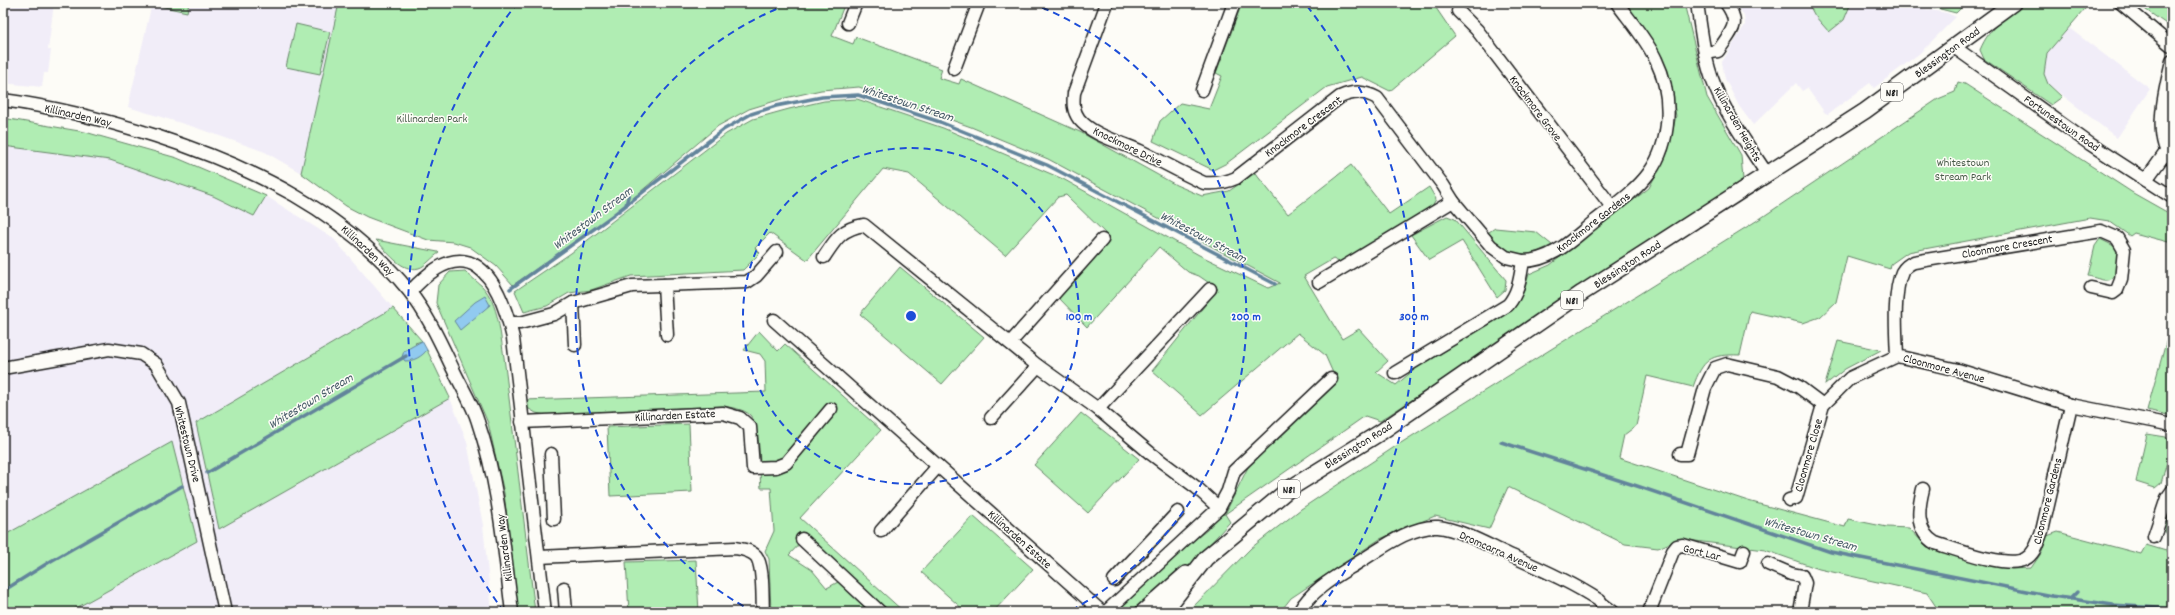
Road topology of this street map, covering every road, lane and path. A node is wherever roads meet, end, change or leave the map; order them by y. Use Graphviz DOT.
graph roads {
  1 [pos="856,3"];
  2 [pos="979,3"];
  3 [pos="1107,3"];
  4 [pos="1234,3"];
  5 [pos="1617,3"];
  6 [pos="1697,3"];
  7 [pos="1726,3"];
  8 [pos="2013,3"];
  9 [pos="2121,3"];
  10 [pos="1458,11"];
  11 [pos="848,23"];
  12 [pos="2172,46"];
  13 [pos="1954,47"];
  14 [pos="1705,52"];
  15 [pos="2172,60"];
  16 [pos="954,69"];
  17 [pos="1202,90"];
  18 [pos="3,100"];
  19 [pos="2169,155"];
  20 [pos="1182,172"];
  21 [pos="1768,174"];
  22 [pos="2146,180"];
  23 [pos="2172,197"];
  24 [pos="1453,201"];
  25 [pos="1612,207"];
  26 [pos="1102,240"];
  27 [pos="777,252"];
  28 [pos="824,257"];
  29 [pos="1523,261"];
  30 [pos="1319,282"];
  31 [pos="664,285"];
  32 [pos="2091,288"];
  33 [pos="1210,289"];
  34 [pos="410,292"];
  35 [pos="573,303"];
  36 [pos="774,320"];
  37 [pos="510,323"];
  38 [pos="667,335"];
  39 [pos="1010,343"];
  40 [pos="575,344"];
  41 [pos="1897,356"];
  42 [pos="1038,366"];
  43 [pos="3,368"];
  44 [pos="1395,373"];
  45 [pos="1332,379"];
  46 [pos="1823,405"];
  47 [pos="2071,405"];
  48 [pos="831,409"];
  49 [pos="1098,409"];
  50 [pos="991,418"];
  51 [pos="522,422"];
  52 [pos="2172,425"];
  53 [pos="551,454"];
  54 [pos="1680,454"];
  55 [pos="938,466"];
  56 [pos="1923,489"];
  57 [pos="2172,491"];
  58 [pos="553,498"];
  59 [pos="531,499"];
  60 [pos="1789,500"];
  61 [pos="1219,508"];
  62 [pos="1178,512"];
  63 [pos="554,518"];
  64 [pos="881,531"];
  65 [pos="2154,537"];
  66 [pos="802,539"];
  67 [pos="1146,548"];
  68 [pos="1744,551"];
  69 [pos="539,557"];
  70 [pos="1206,558"];
  71 [pos="1159,562"];
  72 [pos="1768,564"];
  73 [pos="1114,580"];
  74 [pos="564,588"];
  75 [pos="225,612"];
  76 [pos="512,612"];
  77 [pos="545,612"];
  78 [pos="566,612"];
  79 [pos="764,612"];
  80 [pos="880,612"];
  81 [pos="1102,612"];
  82 [pos="1106,612"];
  83 [pos="1143,612"];
  84 [pos="1164,612"];
  85 [pos="1299,612"];
  86 [pos="1613,612"];
  87 [pos="1649,612"];
  88 [pos="1800,612"];
  1 -- 11 [label="street"];
  2 -- 16 [label="street"];
  3 -- 20 [label="street, Knockmore Drive"];
  4 -- 17 [label="street"];
  5 -- 25 [label="street, Knockmore Gardens"];
  6 -- 14 [label="street, Killinarden Heights"];
  7 -- 14 [label="street"];
  8 -- 13 [label="main road, Blessington Road / N81"];
  9 -- 12 [label="street"];
  10 -- 25 [label="street, Knockmore Grove"];
  13 -- 21 [label="main road, Blessington Road / N81"];
  13 -- 22 [label="street, Fortunestown Road"];
  14 -- 21 [label="street, Killinarden Heights"];
  15 -- 19 [label="street"];
  18 -- 34 [label="street, Killinarden Way"];
  19 -- 22 [label="street"];
  20 -- 24 [label="street, Knockmore Crescent"];
  21 -- 70 [label="main road, Blessington Road / N81"];
  22 -- 23 [label="street, Fortunestown Road"];
  24 -- 29 [label="street, Knockmore Crescent"];
  24 -- 30 [label="street"];
  25 -- 29 [label="street, Knockmore Gardens"];
  26 -- 39 [label="street"];
  27 -- 31 [label="street"];
  28 -- 39 [label="street"];
  29 -- 44 [label="street"];
  31 -- 35 [label="street"];
  31 -- 38 [label="street"];
  32 -- 41 [label="street, Cloonmore Crescent"];
  33 -- 49 [label="street"];
  34 -- 37 [label="street"];
  34 -- 76 [label="street, Killinarden Way"];
  35 -- 37 [label="street"];
  35 -- 40 [label="street"];
  36 -- 55 [label="street, Killinarden Estate"];
  37 -- 51 [label="street"];
  39 -- 42 [label="street"];
  41 -- 46 [label="street, Cloonmore Avenue"];
  41 -- 47 [label="street, Cloonmore Avenue"];
  42 -- 49 [label="street"];
  42 -- 50 [label="street"];
  43 -- 75 [label="street, Whitestown Drive"];
  45 -- 61 [label="street"];
  46 -- 54 [label="street"];
  46 -- 60 [label="street, Cloonmore Close"];
  47 -- 52 [label="street, Cloonmore Avenue"];
  47 -- 56 [label="street, Cloonmore Gardens"];
  48 -- 51 [label="street, Killinarden Estate"];
  49 -- 61 [label="street"];
  51 -- 59 [label="street"];
  53 -- 58 [label="street"];
  55 -- 64 [label="street"];
  55 -- 81 [label="street, Killinarden Estate"];
  57 -- 65 [label="street"];
  58 -- 59 [label="street"];
  58 -- 63 [label="street"];
  59 -- 69 [label="street"];
  61 -- 71 [label="street"];
  62 -- 67 [label="street"];
  66 -- 80 [label="street"];
  67 -- 71 [label="street"];
  67 -- 73 [label="street"];
  68 -- 87 [label="street, Gort Lar"];
  69 -- 77 [label="street"];
  69 -- 79 [label="street"];
  70 -- 83 [label="main road, Blessington Road / N81"];
  70 -- 84 [label="main road, Blessington Road / N81"];
  71 -- 82 [label="street"];
  72 -- 88 [label="street"];
  74 -- 78 [label="street"];
  85 -- 86 [label="street, Dromcarra Avenue"];
}
